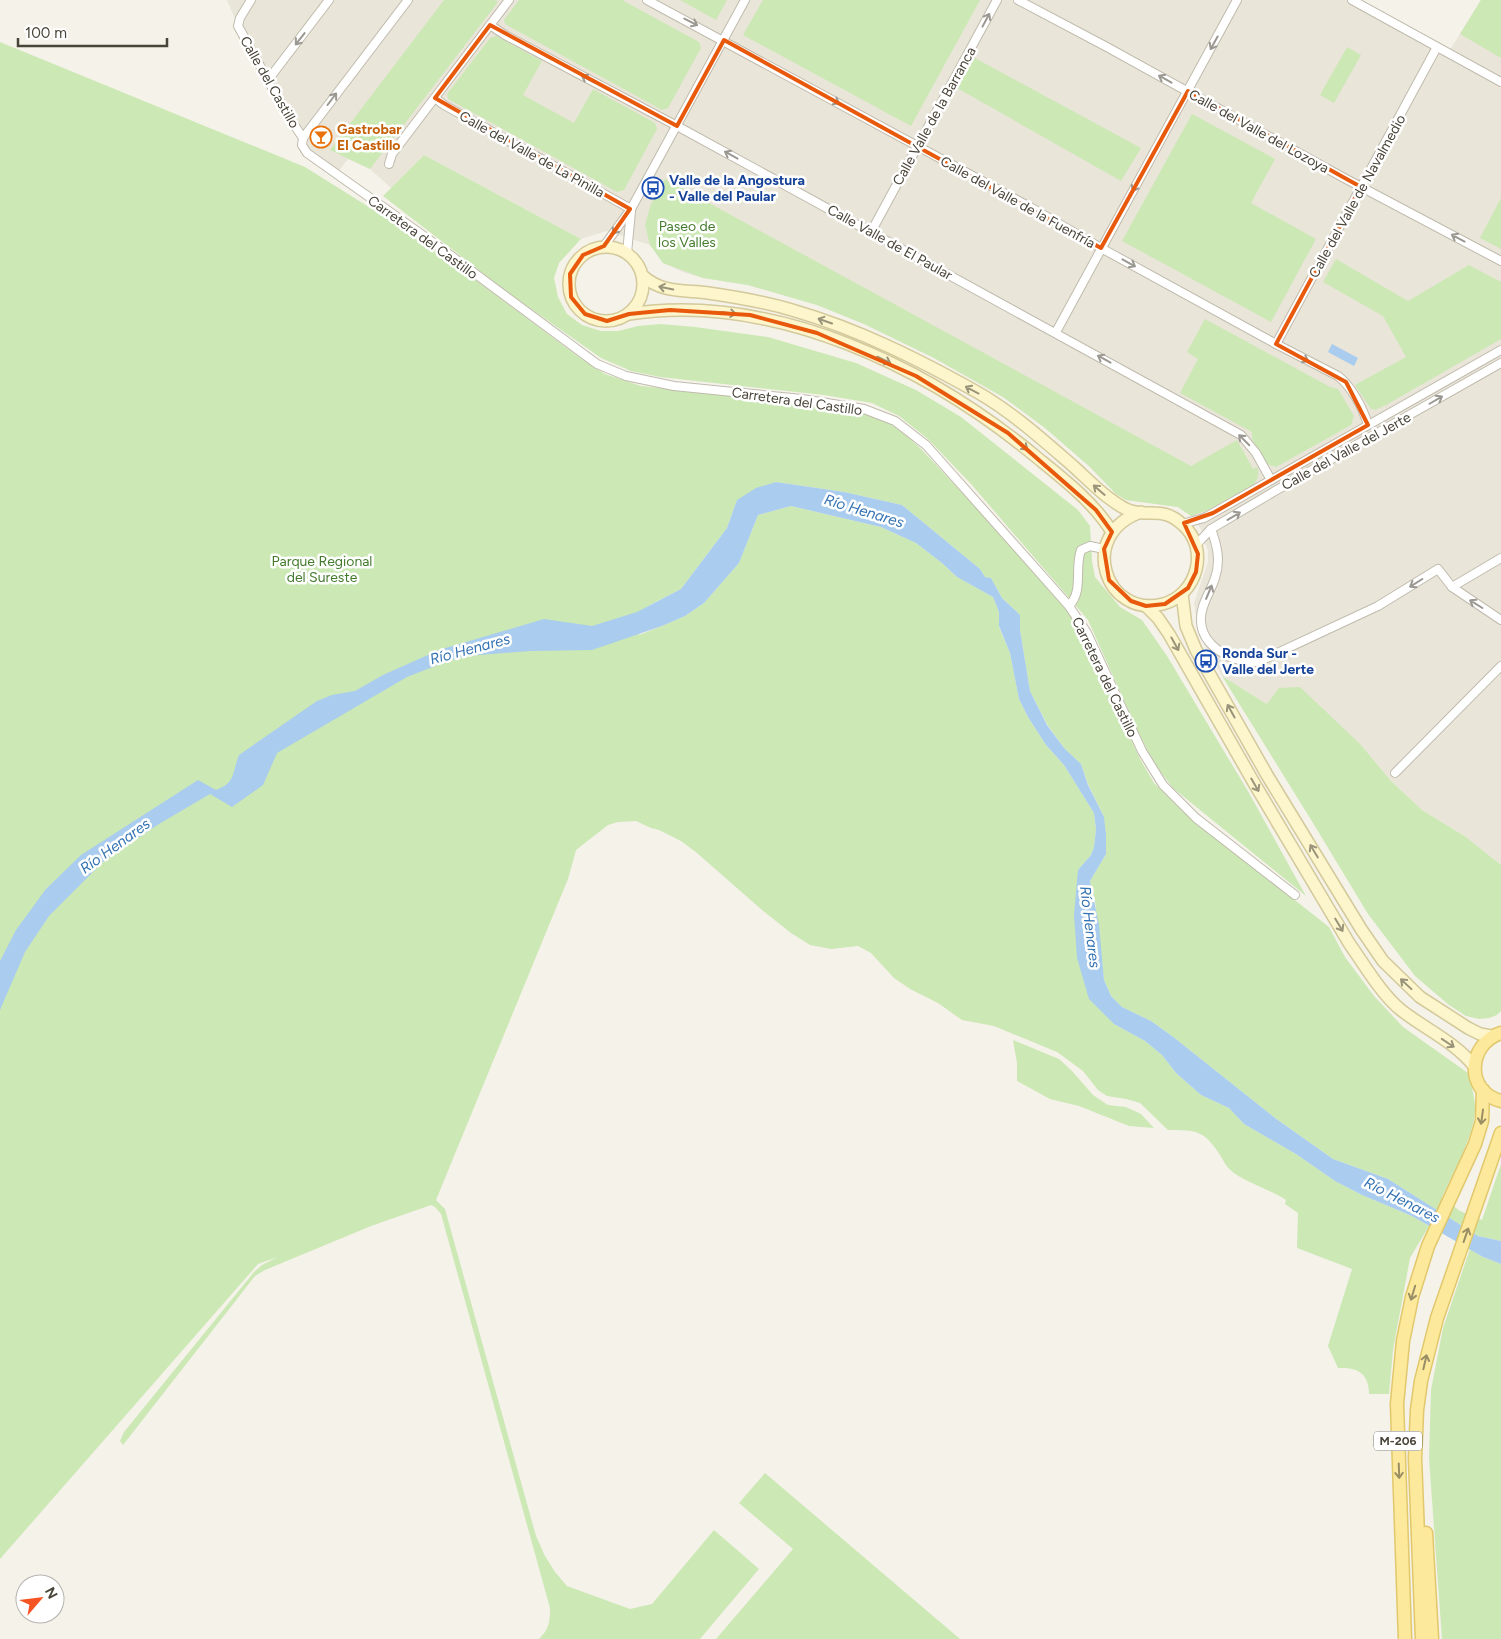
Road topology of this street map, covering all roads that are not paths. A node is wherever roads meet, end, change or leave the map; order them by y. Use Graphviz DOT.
graph roads {
  1 [pos="251,0"];
  2 [pos="329,0"];
  3 [pos="408,0"];
  4 [pos="509,0"];
  5 [pos="647,0"];
  6 [pos="745,0"];
  7 [pos="997,0"];
  8 [pos="1018,0"];
  9 [pos="1237,0"];
  10 [pos="1352,0"];
  11 [pos="490,25"];
  12 [pos="724,40"];
  13 [pos="1437,47"];
  14 [pos="268,80"];
  15 [pos="1501,82"];
  16 [pos="1188,91"];
  17 [pos="434,98"];
  18 [pos="677,126"];
  19 [pos="303,138"];
  20 [pos="918,146"];
  21 [pos="389,164"];
  22 [pos="1362,187"];
  23 [pos="631,209"];
  24 [pos="871,232"];
  25 [pos="604,246"];
  26 [pos="1101,248"];
  27 [pos="627,253"];
  28 [pos="1501,262"];
  29 [pos="642,276"];
  30 [pos="628,314"];
  31 [pos="1056,332"];
  32 [pos="1276,344"];
  33 [pos="1501,350"];
  34 [pos="1501,364"];
  35 [pos="1368,425"];
  36 [pos="1271,480"];
  37 [pos="1141,512"];
  38 [pos="1182,524"];
  39 [pos="1212,529"];
  40 [pos="1112,532"];
  41 [pos="1196,545"];
  42 [pos="1104,549"];
  43 [pos="1501,558"];
  44 [pos="1452,587"];
  45 [pos="1182,594"];
  46 [pos="1069,606"];
  47 [pos="1146,606"];
  48 [pos="1501,620"];
  49 [pos="1501,666"];
  50 [pos="1395,773"];
  51 [pos="1295,894"];
  52 [pos="1496,1034"];
  53 [pos="1474,1066"];
  54 [pos="1483,1090"];
  55 [pos="1501,1101"];
  56 [pos="1501,1133"];
  57 [pos="1417,1410"];
  58 [pos="1405,1639"];
  59 [pos="1422,1639"];
  60 [pos="1432,1639"];
  1 -- 14 [label="street, Calle del Castillo"];
  2 -- 14 [label="street, one-way"];
  19 -- 3 [label="street, one-way"];
  4 -- 11 [label="street"];
  5 -- 12 [label="street, Calle del Valle de la Fuenfría, one-way"];
  6 -- 12 [label="street"];
  20 -- 7 [label="street, Calle Valle de la Barranca, one-way"];
  16 -- 8 [label="street, Calle del Valle del Lozoya, one-way"];
  9 -- 16 [label="street, one-way"];
  10 -- 13 [label="street"];
  11 -- 17 [label="street"];
  18 -- 11 [label="street, Calle Valle de El Paular, one-way"];
  12 -- 18 [label="street"];
  12 -- 20 [label="street, Calle del Valle de la Fuenfría, one-way"];
  13 -- 15 [label="street"];
  13 -- 22 [label="street, Calle del Valle de Navalmedio"];
  14 -- 19 [label="street, Calle del Castillo"];
  16 -- 22 [label="street, Calle del Valle del Lozoya"];
  16 -- 26 [label="street, one-way"];
  17 -- 21 [label="street"];
  17 -- 23 [label="street, Calle del Valle de La Pinilla"];
  18 -- 23 [label="street"];
  24 -- 18 [label="street, Calle Valle de El Paular, one-way"];
  19 -- 46 [label="street, Carretera del Castillo"];
  20 -- 24 [label="street, Calle Valle de la Barranca"];
  20 -- 26 [label="street, Calle del Valle de la Fuenfría"];
  28 -- 22 [label="street, Calle del Valle del Lozoya, one-way"];
  22 -- 32 [label="street, Calle del Valle de Navalmedio"];
  23 -- 25 [label="street, one-way"];
  23 -- 27 [label="street"];
  24 -- 31 [label="street, Calle Valle de El Paular"];
  25 -- 27 [label="main road"];
  25 -- 30 [label="main road"];
  26 -- 31 [label="street"];
  26 -- 32 [label="street, Calle del Valle de la Fuenfría, one-way"];
  27 -- 29 [label="main road"];
  29 -- 30 [label="main road"];
  37 -- 29 [label="main road, one-way"];
  30 -- 40 [label="main road, one-way"];
  36 -- 31 [label="street, Calle Valle de El Paular, one-way"];
  32 -- 35 [label="street, Calle del Valle de la Fuenfría, one-way"];
  33 -- 35 [label="street, Calle del Valle del Jerte"];
  39 -- 34 [label="street, Calle del Valle del Jerte, one-way"];
  35 -- 36 [label="street, Calle del Valle del Jerte"];
  36 -- 38 [label="street, Calle del Valle del Jerte"];
  37 -- 38 [label="main road"];
  37 -- 40 [label="main road"];
  38 -- 41 [label="main road"];
  39 -- 41 [label="street, Calle del Valle del Jerte"];
  44 -- 39 [label="street, one-way"];
  40 -- 42 [label="main road"];
  41 -- 45 [label="main road"];
  42 -- 46 [label="street"];
  42 -- 47 [label="main road"];
  43 -- 44 [label="street"];
  48 -- 44 [label="street, one-way"];
  45 -- 47 [label="main road"];
  52 -- 45 [label="main road, one-way"];
  46 -- 51 [label="street, Carretera del Castillo"];
  47 -- 53 [label="main road, one-way"];
  49 -- 50 [label="street"];
  52 -- 53 [label="main road"];
  53 -- 54 [label="main road, M-206"];
  54 -- 55 [label="main road"];
  54 -- 58 [label="main road, M-206, one-way"];
  57 -- 56 [label="main road, M-206, one-way"];
  57 -- 59 [label="main road, M-206"];
  57 -- 60 [label="main road"];
}
